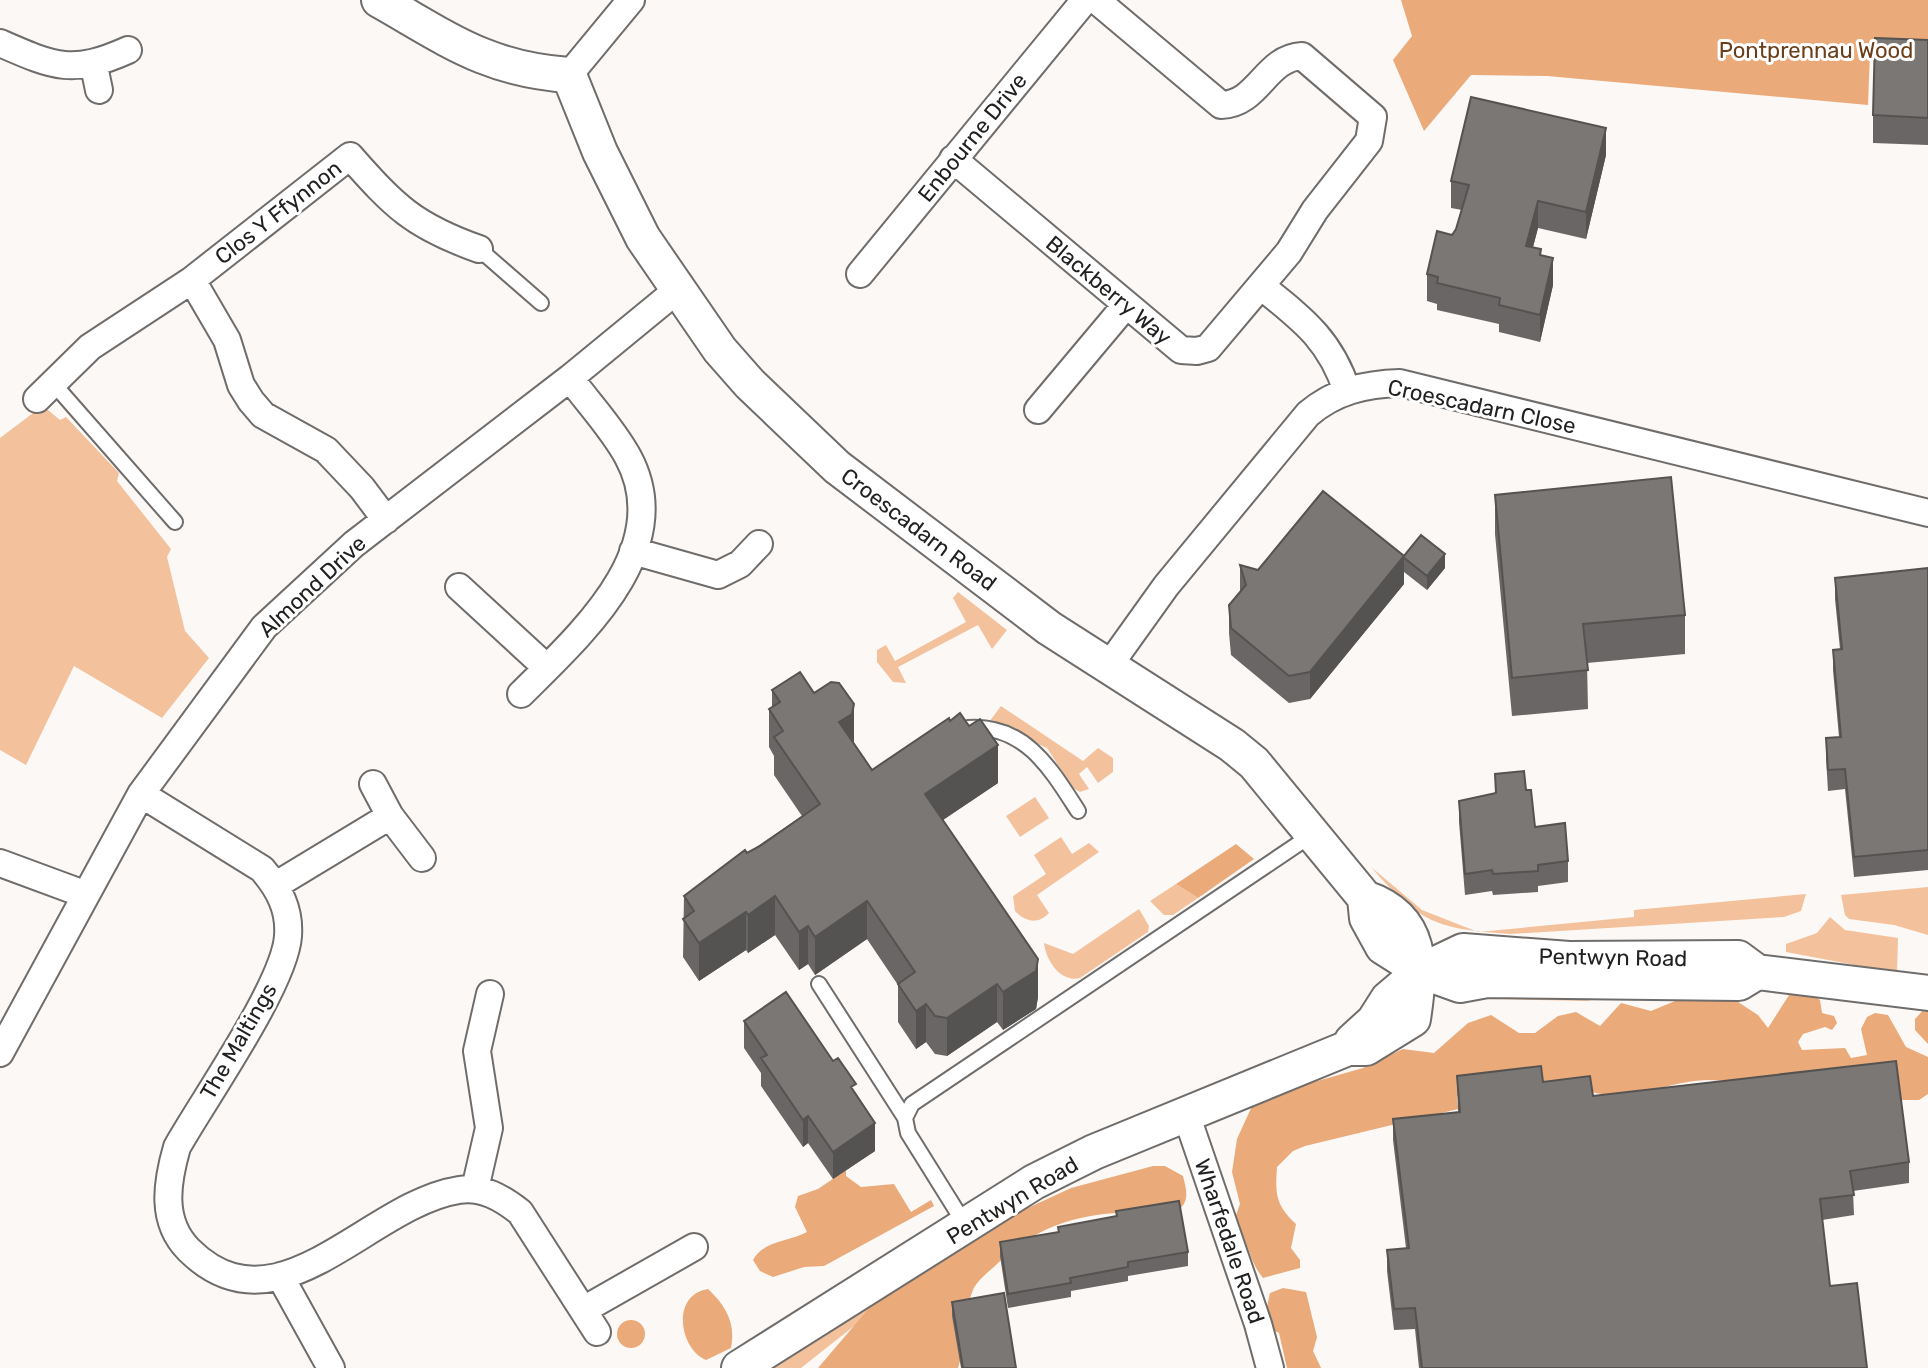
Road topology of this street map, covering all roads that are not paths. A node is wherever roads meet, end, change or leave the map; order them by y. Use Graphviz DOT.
graph roads {
  1 [pos="379,0"];
  2 [pos="631,0"];
  3 [pos="1085,0"];
  4 [pos="1096,0"];
  5 [pos="0,43"];
  6 [pos="128,50"];
  7 [pos="569,75"];
  8 [pos="953,159"];
  9 [pos="479,249"];
  10 [pos="860,274"];
  11 [pos="192,280"];
  12 [pos="1261,286"];
  13 [pos="676,291"];
  14 [pos="541,303"];
  15 [pos="1126,305"];
  16 [pos="570,378"];
  17 [pos="45,391"];
  18 [pos="1347,391"];
  19 [pos="1038,410"];
  20 [pos="1928,513"];
  21 [pos="386,520"];
  22 [pos="175,522"];
  23 [pos="759,544"];
  24 [pos="633,551"];
  25 [pos="459,587"];
  26 [pos="1108,667"];
  27 [pos="547,668"];
  28 [pos="521,694"];
  29 [pos="952,736"];
  30 [pos="373,784"];
  31 [pos="141,794"];
  32 [pos="1078,811"];
  33 [pos="390,816"];
  34 [pos="1313,834"];
  35 [pos="422,858"];
  36 [pos="0,863"];
  37 [pos="276,885"];
  38 [pos="84,894"];
  39 [pos="1421,971"];
  40 [pos="819,984"];
  41 [pos="1928,993"];
  42 [pos="490,994"];
  43 [pos="0,1053"];
  44 [pos="1186,1114"];
  45 [pos="905,1118"];
  46 [pos="475,1189"];
  47 [pos="966,1226"];
  48 [pos="694,1247"];
  49 [pos="280,1276"];
  50 [pos="331,1368"];
  51 [pos="739,1368"];
  52 [pos="1270,1368"];
  1 -- 7 [label="street"];
  2 -- 7 [label="street"];
  3 -- 8 [label="street, Enbourne Drive"];
  4 -- 12 [label="street, Blackberry Way"];
  5 -- 6 [label="street"];
  7 -- 13 [label="street, Croescadarn Road"];
  8 -- 10 [label="street, Enbourne Drive"];
  8 -- 15 [label="street, Blackberry Way"];
  9 -- 11 [label="street, Clos Y Ffynnon"];
  9 -- 14 [label="lane"];
  11 -- 17 [label="street, Clos Y Ffynnon"];
  11 -- 21 [label="street, Clos Y Ffynnon"];
  12 -- 15 [label="street, Blackberry Way"];
  12 -- 18 [label="street"];
  13 -- 16 [label="street, Almond Drive"];
  13 -- 26 [label="street, Croescadarn Road"];
  15 -- 19 [label="street"];
  16 -- 21 [label="street, Almond Drive"];
  16 -- 24 [label="street"];
  17 -- 22 [label="lane"];
  18 -- 20 [label="street, Croescadarn Close"];
  18 -- 26 [label="street, Croescadarn Close"];
  21 -- 31 [label="street, Almond Drive"];
  23 -- 24 [label="street"];
  24 -- 27 [label="street"];
  25 -- 27 [label="street"];
  26 -- 34 [label="street, Croescadarn Road"];
  27 -- 28 [label="street"];
  29 -- 32 [label="lane"];
  30 -- 33 [label="street"];
  31 -- 37 [label="street"];
  31 -- 38 [label="street, Almond Drive"];
  33 -- 35 [label="street"];
  33 -- 37 [label="street"];
  34 -- 39 [label="street, Croescadarn Road"];
  34 -- 45 [label="lane"];
  36 -- 38 [label="street"];
  37 -- 49 [label="street, The Maltings"];
  38 -- 43 [label="street, Almond Drive"];
  39 -- 41 [label="street, Pentwyn Road"];
  39 -- 44 [label="street, Pentwyn Road"];
  40 -- 45 [label="lane"];
  42 -- 46 [label="street"];
  44 -- 47 [label="street, Pentwyn Road"];
  44 -- 52 [label="street, Wharfedale Road"];
  45 -- 47 [label="lane"];
  46 -- 48 [label="street"];
  46 -- 49 [label="street, The Maltings"];
  47 -- 51 [label="street, Pentwyn Road"];
  49 -- 50 [label="street"];
}
